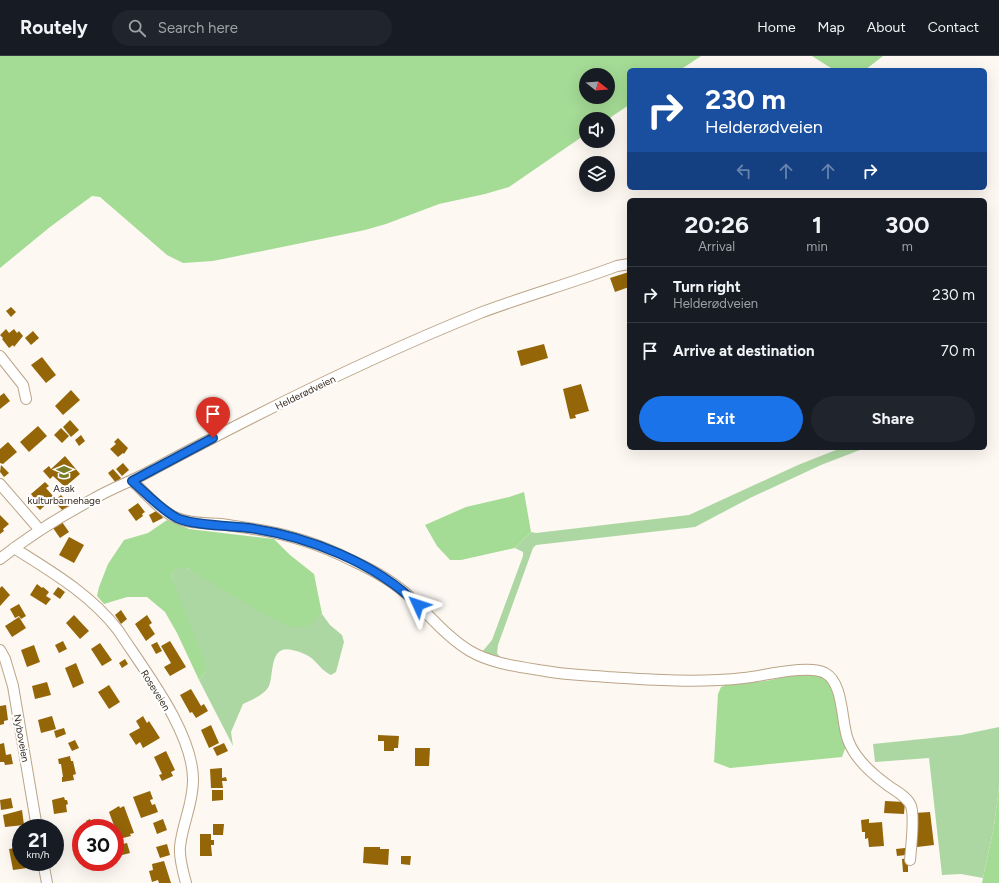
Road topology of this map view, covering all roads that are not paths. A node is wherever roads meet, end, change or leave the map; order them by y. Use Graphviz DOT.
graph roads {
  1 [pos="627,264"];
  2 [pos="0,356"];
  3 [pos="26,399"];
  4 [pos="132,481"];
  5 [pos="0,484"];
  6 [pos="39,530"];
  7 [pos="14,548"];
  8 [pos="0,559"];
  9 [pos="0,650"];
  10 [pos="35,819"];
  11 [pos="910,860"];
  12 [pos="45,871"];
  13 [pos="47,883"];
  14 [pos="186,883"];
  1 -- 4 [label="street, Helderødveien"];
  2 -- 3 [label="street"];
  4 -- 6 [label="street, Helderødveien"];
  4 -- 11 [label="street"];
  5 -- 6 [label="street"];
  6 -- 7 [label="street, Helderødveien"];
  7 -- 8 [label="street, Helderødveien"];
  7 -- 14 [label="street, Roseveien"];
  9 -- 10 [label="street, Nyboveien"];
  12 -- 13 [label="street"];
}
